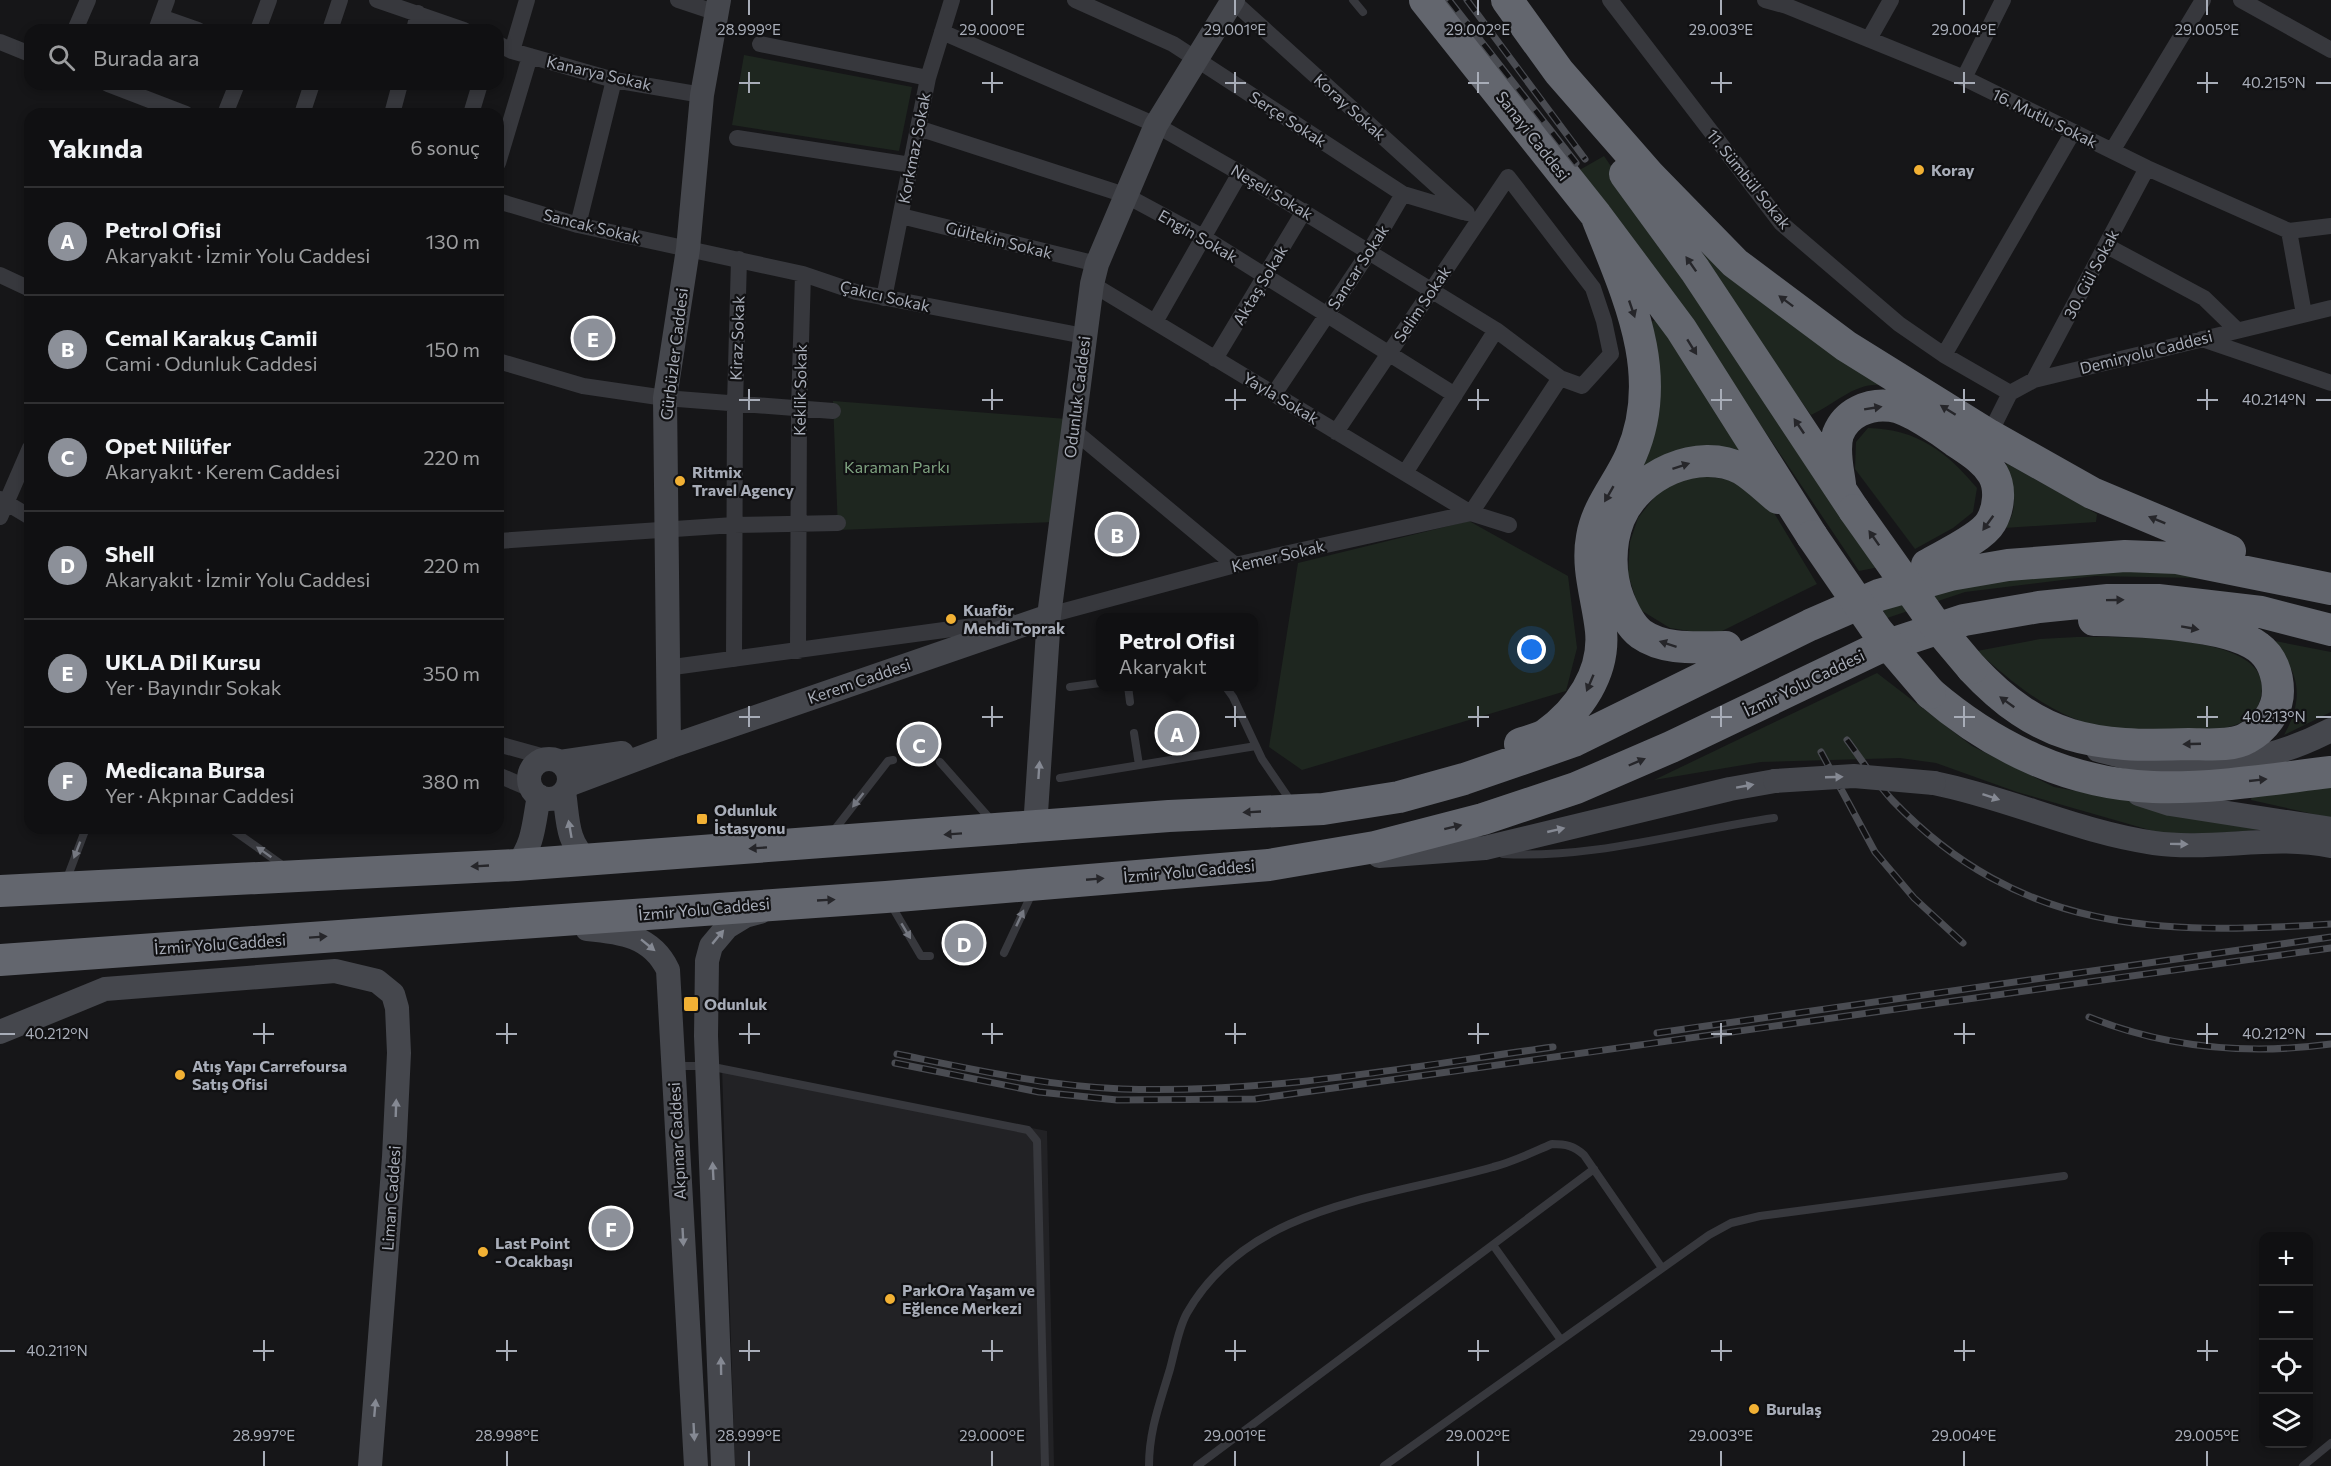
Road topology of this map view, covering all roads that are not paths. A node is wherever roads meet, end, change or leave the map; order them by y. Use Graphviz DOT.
graph roads {
  1 [pos="88,0"];
  2 [pos="167,0"];
  3 [pos="269,0"];
  4 [pos="340,0"];
  5 [pos="377,0"];
  6 [pos="527,0"];
  7 [pos="678,0"];
  8 [pos="952,0"];
  9 [pos="1075,0"];
  10 [pos="1233,0"];
  11 [pos="1353,0"];
  12 [pos="1425,0"];
  13 [pos="1506,0"];
  14 [pos="1610,0"];
  15 [pos="1765,0"];
  16 [pos="1890,0"];
  17 [pos="2003,0"];
  18 [pos="2203,0"];
  19 [pos="2241,0"];
  20 [pos="1789,3"];
  21 [pos="718,6"];
  22 [pos="1363,12"];
  23 [pos="418,13"];
  24 [pos="159,23"];
  25 [pos="78,24"];
  26 [pos="260,24"];
  27 [pos="332,24"];
  28 [pos="415,24"];
  29 [pos="448,24"];
  30 [pos="942,32"];
  31 [pos="1869,39"];
  32 [pos="0,43"];
  33 [pos="760,44"];
  34 [pos="505,47"];
  35 [pos="2331,50"];
  36 [pos="24,52"];
  37 [pos="530,56"];
  38 [pos="1197,59"];
  39 [pos="928,78"];
  40 [pos="1964,78"];
  41 [pos="614,80"];
  42 [pos="138,90"];
  43 [pos="235,90"];
  44 [pos="310,90"];
  45 [pos="398,90"];
  46 [pos="478,90"];
  47 [pos="702,95"];
  48 [pos="173,108"];
  49 [pos="227,108"];
  50 [pos="304,108"];
  51 [pos="393,108"];
  52 [pos="473,108"];
  53 [pos="1156,125"];
  54 [pos="918,128"];
  55 [pos="2073,132"];
  56 [pos="737,138"];
  57 [pos="504,143"];
  58 [pos="2112,151"];
  59 [pos="910,165"];
  60 [pos="2147,168"];
  61 [pos="1240,173"];
  62 [pos="1125,195"];
  63 [pos="1403,195"];
  64 [pos="504,203"];
  65 [pos="1304,211"];
  66 [pos="1596,215"];
  67 [pos="901,216"];
  68 [pos="578,225"];
  69 [pos="2331,226"];
  70 [pos="2289,231"];
  71 [pos="1203,237"];
  72 [pos="2107,246"];
  73 [pos="687,249"];
  74 [pos="1370,252"];
  75 [pos="739,259"];
  76 [pos="803,274"];
  77 [pos="1094,274"];
  78 [pos="0,275"];
  79 [pos="1265,276"];
  80 [pos="24,286"];
  81 [pos="1431,291"];
  82 [pos="884,298"];
  83 [pos="2331,308"];
  84 [pos="2304,314"];
  85 [pos="1327,315"];
  86 [pos="1155,322"];
  87 [pos="1496,330"];
  88 [pos="2237,330"];
  89 [pos="1084,336"];
  90 [pos="2202,338"];
  91 [pos="1389,353"];
  92 [pos="1944,355"];
  93 [pos="1215,359"];
  94 [pos="504,363"];
  95 [pos="1560,378"];
  96 [pos="2034,380"];
  97 [pos="2331,383"];
  98 [pos="1582,386"];
  99 [pos="2010,393"];
  100 [pos="1274,394"];
  101 [pos="1455,395"];
  102 [pos="665,398"];
  103 [pos="735,404"];
  104 [pos="799,409"];
  105 [pos="833,411"];
  106 [pos="1073,430"];
  107 [pos="1336,432"];
  108 [pos="1989,435"];
  109 [pos="24,460"];
  110 [pos="1406,473"];
  111 [pos="1847,499"];
  112 [pos="2,506"];
  113 [pos="1471,513"];
  114 [pos="24,515"];
  115 [pos="799,523"];
  116 [pos="838,523"];
  117 [pos="734,525"];
  118 [pos="1509,525"];
  119 [pos="1806,527"];
  120 [pos="665,530"];
  121 [pos="504,541"];
  122 [pos="2230,551"];
  123 [pos="1235,565"];
  124 [pos="1927,565"];
  125 [pos="2331,574"];
  126 [pos="2331,589"];
  127 [pos="1049,616"];
  128 [pos="1964,620"];
  129 [pos="2331,630"];
  130 [pos="1726,647"];
  131 [pos="798,651"];
  132 [pos="734,659"];
  133 [pos="666,668"];
  134 [pos="1096,684"];
  135 [pos="1070,687"];
  136 [pos="1129,691"];
  137 [pos="1228,691"];
  138 [pos="1130,702"];
  139 [pos="2331,730"];
  140 [pos="1134,733"];
  141 [pos="2062,734"];
  142 [pos="1544,735"];
  143 [pos="1256,746"];
  144 [pos="504,747"];
  145 [pos="669,747"];
  146 [pos="892,760"];
  147 [pos="940,762"];
  148 [pos="1139,765"];
  149 [pos="2059,770"];
  150 [pos="2331,772"];
  151 [pos="561,774"];
  152 [pos="504,778"];
  153 [pos="1060,778"];
  154 [pos="536,793"];
  155 [pos="1357,804"];
  156 [pos="1297,810"];
  157 [pos="1774,818"];
  158 [pos="1035,828"];
  159 [pos="2331,829"];
  160 [pos="1000,831"];
  161 [pos="84,834"];
  162 [pos="238,834"];
  163 [pos="824,843"];
  164 [pos="2331,846"];
  165 [pos="1485,848"];
  166 [pos="588,860"];
  167 [pos="516,865"];
  168 [pos="1269,865"];
  169 [pos="69,873"];
  170 [pos="0,874"];
  171 [pos="298,876"];
  172 [pos="226,879"];
  173 [pos="1037,883"];
  174 [pos="0,891"];
  175 [pos="886,897"];
  176 [pos="795,902"];
  177 [pos="531,923"];
  178 [pos="176,947"];
  179 [pos="1004,953"];
  180 [pos="930,956"];
  181 [pos="0,960"];
  182 [pos="0,979"];
  183 [pos="0,1032"];
  184 [pos="673,1066"];
  185 [pos="708,1066"];
  186 [pos="1594,1169"];
  187 [pos="2064,1176"];
  188 [pos="1493,1245"];
  189 [pos="1662,1268"];
  190 [pos="1561,1340"];
  191 [pos="2331,1443"];
  192 [pos="370,1466"];
  193 [pos="696,1466"];
  194 [pos="723,1466"];
  195 [pos="1045,1466"];
  196 [pos="1149,1466"];
  197 [pos="1197,1466"];
  198 [pos="1384,1466"];
  199 [pos="2303,1466"];
  1 -- 25 [label="street"];
  2 -- 24 [label="street"];
  3 -- 26 [label="street"];
  4 -- 27 [label="street"];
  5 -- 23 [label="street"];
  6 -- 34 [label="street"];
  7 -- 21 [label="street"];
  8 -- 30 [label="street, Korkmaz Sokak"];
  9 -- 38 [label="street, Serçe Sokak"];
  10 -- 38 [label="street, Odunluk Caddesi"];
  10 -- 63 [label="street, Koray Sokak"];
  11 -- 22 [label="lane"];
  12 -- 66 [label="highway, Sanayi Caddesi"];
  108 -- 13 [label="highway, one-way"];
  111 -- 13 [label="highway, one-way"];
  14 -- 92 [label="street, 11. Sümbül Sokak"];
  15 -- 20 [label="street, 16. Mutlu Sokak"];
  16 -- 31 [label="street"];
  17 -- 40 [label="street"];
  18 -- 58 [label="street"];
  19 -- 35 [label="street"];
  20 -- 31 [label="street, 16. Mutlu Sokak"];
  21 -- 47 [label="street, Gürbüzler Caddesi"];
  23 -- 28 [label="street"];
  23 -- 29 [label="street"];
  30 -- 39 [label="street, Korkmaz Sokak"];
  30 -- 53 [label="street, Neşeli Sokak"];
  31 -- 40 [label="street, 16. Mutlu Sokak"];
  32 -- 36 [label="street"];
  33 -- 39 [label="street"];
  34 -- 37 [label="street, Kanarya Sokak"];
  37 -- 41 [label="street, Kanarya Sokak"];
  37 -- 57 [label="street"];
  38 -- 53 [label="street, Odunluk Caddesi"];
  38 -- 63 [label="street, Serçe Sokak"];
  39 -- 54 [label="street, Korkmaz Sokak"];
  40 -- 55 [label="street, 16. Mutlu Sokak"];
  41 -- 47 [label="street, Kanarya Sokak"];
  41 -- 68 [label="street"];
  42 -- 48 [label="street"];
  43 -- 49 [label="street"];
  44 -- 50 [label="street"];
  45 -- 51 [label="street"];
  46 -- 52 [label="street"];
  47 -- 73 [label="street, Gürbüzler Caddesi"];
  53 -- 61 [label="street, Neşeli Sokak"];
  53 -- 62 [label="street, Odunluk Caddesi"];
  54 -- 59 [label="street, Korkmaz Sokak"];
  54 -- 62 [label="street, Engin Sokak"];
  55 -- 58 [label="street, 16. Mutlu Sokak"];
  55 -- 92 [label="street"];
  56 -- 59 [label="street"];
  58 -- 60 [label="street, 16. Mutlu Sokak"];
  59 -- 67 [label="street, Korkmaz Sokak"];
  60 -- 70 [label="street, 16. Mutlu Sokak"];
  60 -- 72 [label="street, 30. Gül Sokak"];
  61 -- 65 [label="street, Neşeli Sokak"];
  61 -- 71 [label="street"];
  62 -- 71 [label="street, Engin Sokak"];
  62 -- 77 [label="street, Odunluk Caddesi"];
  63 -- 74 [label="street, Sancar Sokak"];
  64 -- 68 [label="street, Sancak Sokak"];
  65 -- 74 [label="street, Neşeli Sokak"];
  65 -- 79 [label="street, Aktaş Sokak"];
  66 -- 119 [label="highway, Sanayi Caddesi, one-way"];
  66 -- 142 [label="highway, one-way"];
  67 -- 77 [label="street, Gültekin Sokak"];
  67 -- 82 [label="street, Korkmaz Sokak"];
  68 -- 73 [label="street, Sancak Sokak"];
  69 -- 70 [label="street"];
  70 -- 84 [label="street"];
  71 -- 79 [label="street, Engin Sokak"];
  71 -- 86 [label="street"];
  72 -- 88 [label="street"];
  72 -- 96 [label="street, 30. Gül Sokak"];
  73 -- 75 [label="street, Çakıcı Sokak"];
  73 -- 102 [label="street, Gürbüzler Caddesi"];
  74 -- 81 [label="street, Neşeli Sokak"];
  74 -- 85 [label="street, Sancar Sokak"];
  75 -- 76 [label="street, Çakıcı Sokak"];
  75 -- 103 [label="street, Kiraz Sokak"];
  76 -- 82 [label="street, Çakıcı Sokak"];
  76 -- 104 [label="street, Keklik Sokak"];
  77 -- 86 [label="street, Yayla Sokak"];
  77 -- 89 [label="street, Odunluk Caddesi"];
  78 -- 80 [label="street"];
  79 -- 85 [label="street, Engin Sokak"];
  79 -- 93 [label="street, Aktaş Sokak"];
  81 -- 87 [label="street, Neşeli Sokak"];
  81 -- 91 [label="street, Selim Sokak"];
  81 -- 98 [label="street, Selim Sokak"];
  82 -- 89 [label="street, Çakıcı Sokak"];
  83 -- 84 [label="street, Demiryolu Caddesi"];
  84 -- 88 [label="street, Demiryolu Caddesi"];
  85 -- 91 [label="street, Engin Sokak"];
  85 -- 100 [label="street, Sancar Sokak"];
  86 -- 93 [label="street, Yayla Sokak"];
  87 -- 95 [label="street, Neşeli Sokak"];
  87 -- 101 [label="street"];
  88 -- 90 [label="street, Demiryolu Caddesi"];
  89 -- 106 [label="street, Odunluk Caddesi"];
  90 -- 96 [label="street, Demiryolu Caddesi"];
  90 -- 97 [label="street"];
  91 -- 101 [label="street, Engin Sokak"];
  91 -- 107 [label="street, Selim Sokak"];
  92 -- 99 [label="street, 11. Sümbül Sokak"];
  93 -- 100 [label="street, Yayla Sokak"];
  94 -- 102 [label="street"];
  95 -- 98 [label="street, Neşeli Sokak"];
  95 -- 113 [label="street"];
  96 -- 99 [label="street, Demiryolu Caddesi"];
  99 -- 108 [label="street"];
  100 -- 107 [label="street, Yayla Sokak"];
  101 -- 110 [label="street"];
  102 -- 103 [label="street"];
  102 -- 120 [label="street, Gürbüzler Caddesi"];
  103 -- 104 [label="street"];
  103 -- 117 [label="street, Kiraz Sokak"];
  104 -- 105 [label="street"];
  104 -- 115 [label="street, Keklik Sokak"];
  106 -- 123 [label="street"];
  106 -- 127 [label="street, Odunluk Caddesi"];
  107 -- 110 [label="street, Yayla Sokak"];
  122 -- 108 [label="highway, one-way"];
  109 -- 112 [label="street"];
  110 -- 113 [label="street, Yayla Sokak"];
  111 -- 124 [label="highway, one-way"];
  141 -- 111 [label="highway, one-way, bridge"];
  112 -- 114 [label="street"];
  113 -- 118 [label="street, Kemer Sokak"];
  113 -- 123 [label="street, Kemer Sokak"];
  115 -- 116 [label="street"];
  115 -- 117 [label="street"];
  115 -- 131 [label="street, Keklik Sokak"];
  117 -- 120 [label="street"];
  117 -- 132 [label="street, Kiraz Sokak"];
  130 -- 119 [label="highway, one-way"];
  119 -- 149 [label="highway, bridge"];
  120 -- 121 [label="street"];
  120 -- 133 [label="street, Gürbüzler Caddesi"];
  122 -- 124 [label="highway"];
  122 -- 125 [label="highway"];
  123 -- 127 [label="street, Kemer Sokak"];
  124 -- 130 [label="highway"];
  126 -- 155 [label="highway"];
  127 -- 131 [label="street, Kemer Sokak"];
  127 -- 145 [label="street, Kerem Caddesi"];
  158 -- 127 [label="street, Odunluk Caddesi, one-way"];
  128 -- 129 [label="highway, İzmir Yolu Caddesi, one-way"];
  128 -- 141 [label="highway, one-way"];
  168 -- 128 [label="highway, İzmir Yolu Caddesi, one-way"];
  130 -- 142 [label="highway"];
  131 -- 132 [label="street, Kemer Sokak"];
  132 -- 133 [label="street, Kemer Sokak"];
  133 -- 145 [label="street, Gürbüzler Caddesi"];
  134 -- 135 [label="lane"];
  136 -- 138 [label="lane"];
  137 -- 143 [label="lane"];
  139 -- 141 [label="street"];
  140 -- 148 [label="lane"];
  142 -- 155 [label="highway"];
  143 -- 148 [label="lane"];
  143 -- 156 [label="lane"];
  144 -- 151 [label="street"];
  145 -- 151 [label="street, Kerem Caddesi"];
  146 -- 163 [label="lane, one-way"];
  147 -- 160 [label="lane"];
  148 -- 153 [label="lane"];
  149 -- 150 [label="highway, one-way"];
  149 -- 159 [label="street"];
  151 -- 154 [label="street, Kerem Caddesi"];
  151 -- 154 [label="street, Kerem Caddesi"];
  166 -- 151 [label="street, one-way"];
  152 -- 154 [label="street"];
  154 -- 167 [label="street"];
  155 -- 156 [label="highway"];
  156 -- 158 [label="highway, one-way"];
  157 -- 165 [label="lane"];
  158 -- 160 [label="highway"];
  160 -- 163 [label="highway, one-way"];
  161 -- 169 [label="lane, one-way"];
  171 -- 162 [label="lane, one-way"];
  163 -- 166 [label="highway, one-way"];
  165 -- 164 [label="street, one-way, bridge"];
  165 -- 168 [label="street"];
  166 -- 167 [label="highway"];
  167 -- 171 [label="highway, one-way"];
  173 -- 168 [label="highway, İzmir Yolu Caddesi, one-way"];
  169 -- 170 [label="highway"];
  169 -- 172 [label="highway"];
  171 -- 172 [label="highway"];
  172 -- 174 [label="highway"];
  173 -- 175 [label="highway, İzmir Yolu Caddesi"];
  179 -- 173 [label="lane, one-way"];
  176 -- 175 [label="highway, İzmir Yolu Caddesi, one-way"];
  175 -- 180 [label="lane, one-way"];
  176 -- 177 [label="highway, İzmir Yolu Caddesi"];
  185 -- 176 [label="street, Akpınar Caddesi, one-way"];
  178 -- 177 [label="highway, İzmir Yolu Caddesi, one-way"];
  177 -- 184 [label="street, Akpınar Caddesi, one-way"];
  178 -- 181 [label="highway, İzmir Yolu Caddesi"];
  178 -- 182 [label="highway"];
  192 -- 183 [label="street, Liman Caddesi, one-way"];
  184 -- 185 [label="lane"];
  184 -- 193 [label="street, Akpınar Caddesi, one-way"];
  194 -- 185 [label="street, Akpınar Caddesi, one-way"];
  185 -- 195 [label="lane"];
  186 -- 188 [label="lane"];
  186 -- 189 [label="lane"];
  186 -- 196 [label="lane"];
  187 -- 189 [label="lane"];
  188 -- 190 [label="lane"];
  188 -- 197 [label="lane"];
  189 -- 190 [label="lane"];
  190 -- 198 [label="lane"];
  191 -- 199 [label="lane"];
}
